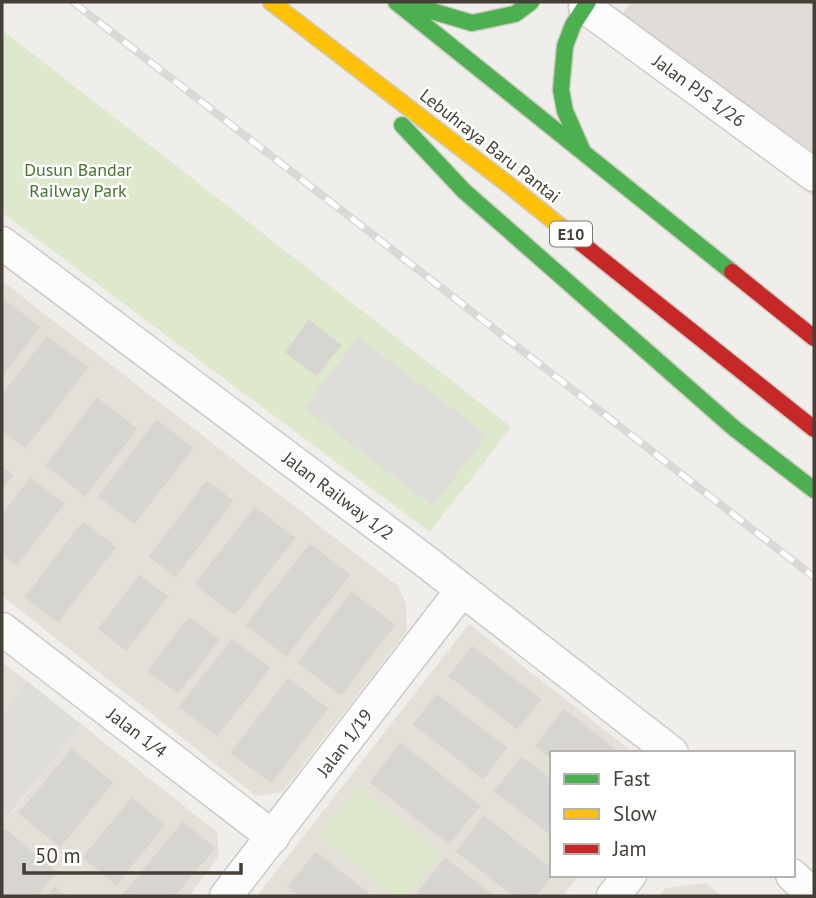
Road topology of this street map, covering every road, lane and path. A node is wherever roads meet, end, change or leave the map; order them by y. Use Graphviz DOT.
graph roads {
  1 [pos="271,2"];
  2 [pos="399,2"];
  3 [pos="531,2"];
  4 [pos="587,5"];
  5 [pos="325,42"];
  6 [pos="583,152"];
  7 [pos="814,175"];
  8 [pos="2,243"];
  9 [pos="814,338"];
  10 [pos="814,429"];
  11 [pos="814,490"];
  12 [pos="462,590"];
  13 [pos="2,629"];
  14 [pos="669,751"];
  15 [pos="273,837"];
  16 [pos="628,877"];
  17 [pos="794,877"];
  18 [pos="226,896"];
  19 [pos="613,896"];
  20 [pos="814,896"];
  1 -- 5 [label="main road, Lebuhraya Baru Pantai / E10"];
  2 -- 3 [label="main road"];
  2 -- 6 [label="main road"];
  4 -- 6 [label="main road"];
  4 -- 7 [label="street, Jalan PJS 1/26"];
  5 -- 10 [label="main road, Lebuhraya Baru Pantai / E10"];
  5 -- 11 [label="main road"];
  6 -- 9 [label="main road"];
  8 -- 12 [label="street, Jalan Railway 1/2"];
  12 -- 14 [label="street, Jalan Railway 1/2"];
  12 -- 15 [label="street, Jalan 1/19"];
  13 -- 15 [label="street, Jalan 1/4"];
  15 -- 18 [label="street, Jalan 1/19"];
  16 -- 19 [label="street"];
  17 -- 20 [label="street"];
}
